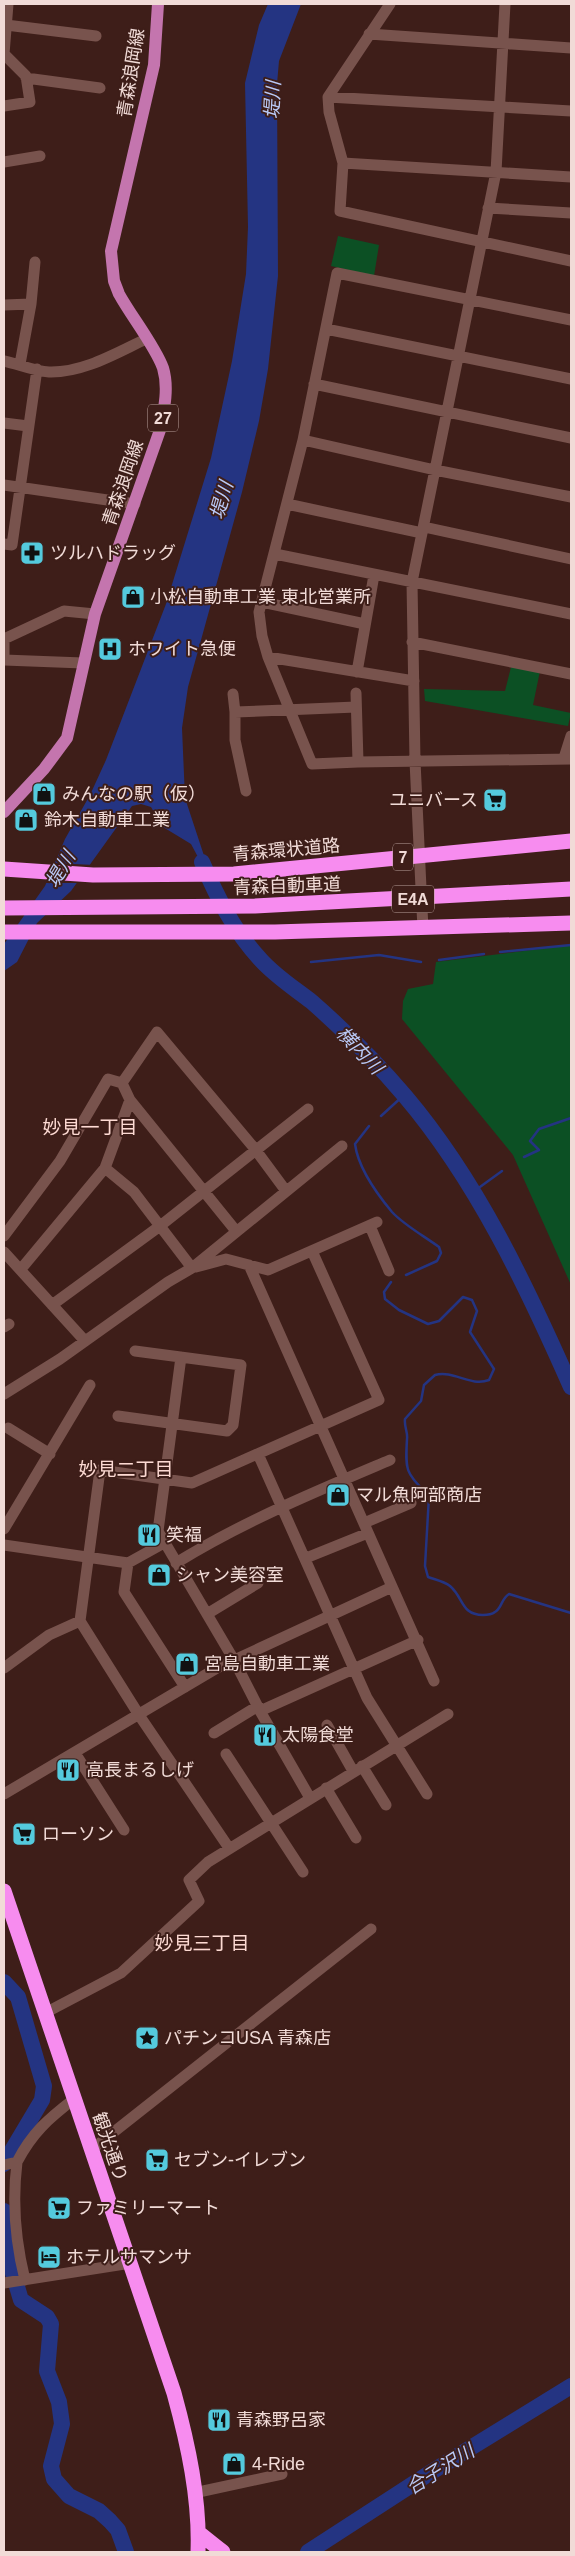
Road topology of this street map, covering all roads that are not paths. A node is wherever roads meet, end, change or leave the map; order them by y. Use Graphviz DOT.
graph roads {
  1 [pos="8,4"];
  2 [pos="158,4"];
  3 [pos="390,4"];
  4 [pos="505,4"];
  5 [pos="6,25"];
  6 [pos="369,34"];
  7 [pos="96,36"];
  8 [pos="503,43"];
  9 [pos="571,48"];
  10 [pos="26,78"];
  11 [pos="100,88"];
  12 [pos="328,97"];
  13 [pos="4,106"];
  14 [pos="500,108"];
  15 [pos="571,111"];
  16 [pos="40,156"];
  17 [pos="4,162"];
  18 [pos="342,163"];
  19 [pos="496,172"];
  20 [pos="571,177"];
  21 [pos="488,208"];
  22 [pos="571,213"];
  23 [pos="481,243"];
  24 [pos="571,261"];
  25 [pos="36,262"];
  26 [pos="470,300"];
  27 [pos="31,304"];
  28 [pos="4,306"];
  29 [pos="571,320"];
  30 [pos="326,329"];
  31 [pos="146,339"];
  32 [pos="458,357"];
  33 [pos="4,361"];
  34 [pos="20,364"];
  35 [pos="37,369"];
  36 [pos="571,379"];
  37 [pos="314,384"];
  38 [pos="447,413"];
  39 [pos="4,423"];
  40 [pos="28,426"];
  41 [pos="571,438"];
  42 [pos="303,440"];
  43 [pos="435,470"];
  44 [pos="4,485"];
  45 [pos="20,487"];
  46 [pos="571,497"];
  47 [pos="135,504"];
  48 [pos="287,504"];
  49 [pos="423,530"];
  50 [pos="4,544"];
  51 [pos="275,554"];
  52 [pos="571,559"];
  53 [pos="374,575"];
  54 [pos="412,582"];
  55 [pos="262,602"];
  56 [pos="95,614"];
  57 [pos="571,614"];
  58 [pos="365,624"];
  59 [pos="412,642"];
  60 [pos="268,657"];
  61 [pos="4,660"];
  62 [pos="83,663"];
  63 [pos="357,672"];
  64 [pos="571,674"];
  65 [pos="414,681"];
  66 [pos="356,693"];
  67 [pos="233,694"];
  68 [pos="356,707"];
  69 [pos="289,710"];
  70 [pos="235,712"];
  71 [pos="571,736"];
  72 [pos="568,758"];
  73 [pos="415,761"];
  74 [pos="358,762"];
  75 [pos="246,791"];
  76 [pos="4,812"];
  77 [pos="571,840"];
  78 [pos="419,856"];
  79 [pos="4,869"];
  80 [pos="421,888"];
  81 [pos="571,889"];
  82 [pos="4,908"];
  83 [pos="422,909"];
  84 [pos="571,923"];
  85 [pos="423,928"];
  86 [pos="4,932"];
  87 [pos="122,1083"];
  88 [pos="130,1100"];
  89 [pos="308,1109"];
  90 [pos="342,1146"];
  91 [pos="254,1149"];
  92 [pos="105,1168"];
  93 [pos="203,1191"];
  94 [pos="286,1191"];
  95 [pos="160,1226"];
  96 [pos="236,1231"];
  97 [pos="4,1236"];
  98 [pos="312,1251"];
  99 [pos="4,1252"];
  100 [pos="249,1265"];
  101 [pos="192,1268"];
  102 [pos="21,1269"];
  103 [pos="389,1271"];
  104 [pos="52,1305"];
  105 [pos="84,1341"];
  106 [pos="135,1351"];
  107 [pos="181,1357"];
  108 [pos="90,1385"];
  109 [pos="4,1394"];
  110 [pos="118,1416"];
  111 [pos="171,1423"];
  112 [pos="321,1425"];
  113 [pos="8,1428"];
  114 [pos="50,1454"];
  115 [pos="258,1454"];
  116 [pos="390,1460"];
  117 [pos="345,1479"];
  118 [pos="164,1480"];
  119 [pos="411,1503"];
  120 [pos="282,1506"];
  121 [pos="366,1528"];
  122 [pos="4,1529"];
  123 [pos="164,1543"];
  124 [pos="4,1545"];
  125 [pos="88,1556"];
  126 [pos="306,1558"];
  127 [pos="128,1563"];
  128 [pos="176,1563"];
  129 [pos="258,1582"];
  130 [pos="392,1587"];
  131 [pos="206,1614"];
  132 [pos="331,1616"];
  133 [pos="80,1620"];
  134 [pos="418,1640"];
  135 [pos="234,1660"];
  136 [pos="4,1668"];
  137 [pos="353,1670"];
  138 [pos="434,1681"];
  139 [pos="185,1687"];
  140 [pos="259,1709"];
  141 [pos="448,1714"];
  142 [pos="139,1715"];
  143 [pos="326,1725"];
  144 [pos="214,1733"];
  145 [pos="397,1744"];
  146 [pos="75,1753"];
  147 [pos="226,1754"];
  148 [pos="358,1768"];
  149 [pos="326,1788"];
  150 [pos="4,1794"];
  151 [pos="427,1794"];
  152 [pos="310,1798"];
  153 [pos="386,1805"];
  154 [pos="270,1823"];
  155 [pos="124,1830"];
  156 [pos="356,1838"];
  157 [pos="229,1848"];
  158 [pos="303,1872"];
  159 [pos="4,1891"];
  160 [pos="371,1929"];
  161 [pos="45,2013"];
  162 [pos="74,2099"];
  163 [pos="92,2150"];
  164 [pos="10,2164"];
  165 [pos="131,2263"];
  166 [pos="23,2280"];
  167 [pos="6,2283"];
  168 [pos="282,2474"];
  169 [pos="194,2493"];
  170 [pos="199,2533"];
  171 [pos="198,2552"];
  172 [pos="222,2552"];
  1 -- 5 [label="street"];
  2 -- 31 [label="main road, 青森浪岡線 / 27"];
  3 -- 6 [label="street"];
  4 -- 8 [label="street"];
  5 -- 7 [label="street"];
  5 -- 10 [label="street"];
  6 -- 8 [label="street"];
  6 -- 12 [label="street"];
  8 -- 9 [label="street"];
  8 -- 14 [label="street"];
  10 -- 11 [label="street"];
  10 -- 13 [label="street"];
  12 -- 14 [label="street"];
  12 -- 18 [label="street"];
  14 -- 15 [label="street"];
  14 -- 19 [label="street"];
  16 -- 17 [label="street"];
  18 -- 19 [label="street"];
  18 -- 23 [label="street"];
  19 -- 20 [label="street"];
  19 -- 21 [label="street"];
  21 -- 22 [label="street"];
  21 -- 23 [label="street"];
  23 -- 24 [label="street"];
  23 -- 26 [label="street"];
  25 -- 27 [label="street"];
  26 -- 29 [label="street"];
  26 -- 30 [label="street"];
  26 -- 32 [label="street"];
  27 -- 28 [label="street"];
  27 -- 34 [label="street"];
  30 -- 32 [label="street"];
  30 -- 37 [label="street"];
  31 -- 35 [label="street"];
  31 -- 47 [label="main road, 青森浪岡線 / 27"];
  32 -- 36 [label="street"];
  32 -- 38 [label="street"];
  33 -- 34 [label="street"];
  34 -- 35 [label="street"];
  35 -- 40 [label="street"];
  37 -- 38 [label="street"];
  37 -- 42 [label="street"];
  38 -- 41 [label="street"];
  38 -- 43 [label="street"];
  39 -- 40 [label="street"];
  40 -- 45 [label="street"];
  42 -- 43 [label="street"];
  42 -- 48 [label="street"];
  43 -- 46 [label="street"];
  43 -- 49 [label="street"];
  44 -- 45 [label="street"];
  45 -- 47 [label="street"];
  45 -- 50 [label="street"];
  47 -- 56 [label="main road, 青森浪岡線 / 27"];
  48 -- 49 [label="street"];
  48 -- 51 [label="street"];
  49 -- 52 [label="street"];
  49 -- 54 [label="street"];
  51 -- 53 [label="street"];
  51 -- 55 [label="street"];
  53 -- 54 [label="street"];
  53 -- 58 [label="street"];
  54 -- 57 [label="street"];
  54 -- 59 [label="street"];
  55 -- 58 [label="street"];
  55 -- 60 [label="street"];
  56 -- 61 [label="street"];
  56 -- 62 [label="main road, 青森浪岡線 / 27"];
  58 -- 63 [label="street"];
  59 -- 64 [label="street"];
  59 -- 65 [label="street"];
  60 -- 63 [label="street"];
  60 -- 69 [label="street"];
  61 -- 62 [label="street"];
  62 -- 76 [label="main road, 青森浪岡線 / 27"];
  63 -- 65 [label="street"];
  65 -- 73 [label="street"];
  66 -- 68 [label="street"];
  67 -- 70 [label="street"];
  68 -- 69 [label="street"];
  68 -- 74 [label="street"];
  69 -- 70 [label="street"];
  69 -- 74 [label="street"];
  70 -- 75 [label="street"];
  71 -- 72 [label="street"];
  72 -- 73 [label="street"];
  73 -- 74 [label="street"];
  73 -- 78 [label="street"];
  77 -- 78 [label="highway, 青森環状道路 / 7"];
  78 -- 79 [label="highway, 青森環状道路 / 7"];
  78 -- 80 [label="street"];
  81 -- 82 [label="highway, 青森自動車道 / E4A"];
  83 -- 85 [label="street"];
  84 -- 85 [label="highway"];
  85 -- 86 [label="highway"];
  87 -- 88 [label="street"];
  87 -- 91 [label="street"];
  87 -- 97 [label="street"];
  88 -- 92 [label="street"];
  88 -- 93 [label="street"];
  89 -- 91 [label="street"];
  90 -- 94 [label="street"];
  91 -- 93 [label="street"];
  91 -- 94 [label="street"];
  92 -- 95 [label="street"];
  92 -- 102 [label="street"];
  93 -- 95 [label="street"];
  93 -- 96 [label="street"];
  94 -- 96 [label="street"];
  95 -- 101 [label="street"];
  95 -- 104 [label="street"];
  96 -- 101 [label="street"];
  98 -- 100 [label="street"];
  98 -- 103 [label="street"];
  98 -- 112 [label="street"];
  99 -- 102 [label="street"];
  100 -- 101 [label="street"];
  100 -- 112 [label="street"];
  101 -- 105 [label="street"];
  102 -- 104 [label="street"];
  104 -- 105 [label="street"];
  105 -- 109 [label="street"];
  106 -- 107 [label="street"];
  107 -- 111 [label="street"];
  107 -- 111 [label="street"];
  108 -- 114 [label="street"];
  110 -- 111 [label="street"];
  111 -- 118 [label="street"];
  112 -- 115 [label="street"];
  112 -- 117 [label="street"];
  113 -- 114 [label="street"];
  114 -- 122 [label="street"];
  115 -- 118 [label="street"];
  115 -- 120 [label="street"];
  116 -- 117 [label="street"];
  117 -- 120 [label="street"];
  117 -- 121 [label="street"];
  118 -- 123 [label="street"];
  118 -- 125 [label="street"];
  119 -- 121 [label="street"];
  120 -- 126 [label="street"];
  120 -- 128 [label="street"];
  121 -- 126 [label="street"];
  121 -- 130 [label="street"];
  123 -- 127 [label="street"];
  123 -- 128 [label="street"];
  124 -- 125 [label="street"];
  125 -- 127 [label="street"];
  125 -- 133 [label="street"];
  126 -- 132 [label="street"];
  127 -- 139 [label="street"];
  128 -- 131 [label="street"];
  129 -- 131 [label="street"];
  130 -- 132 [label="street"];
  130 -- 134 [label="street"];
  131 -- 135 [label="street"];
  132 -- 135 [label="street"];
  132 -- 137 [label="street"];
  133 -- 136 [label="street"];
  133 -- 142 [label="street"];
  134 -- 137 [label="street"];
  134 -- 138 [label="street"];
  135 -- 139 [label="street"];
  135 -- 140 [label="street"];
  137 -- 140 [label="street"];
  137 -- 145 [label="street"];
  139 -- 142 [label="street"];
  140 -- 144 [label="street"];
  140 -- 152 [label="street"];
  141 -- 145 [label="street"];
  142 -- 146 [label="street"];
  142 -- 157 [label="street"];
  143 -- 148 [label="street"];
  145 -- 148 [label="street"];
  145 -- 151 [label="street"];
  146 -- 150 [label="street"];
  146 -- 155 [label="street"];
  147 -- 154 [label="street"];
  148 -- 149 [label="street"];
  148 -- 153 [label="street"];
  149 -- 152 [label="street"];
  149 -- 156 [label="street"];
  152 -- 154 [label="street"];
  154 -- 157 [label="street"];
  154 -- 158 [label="street"];
  157 -- 161 [label="street"];
  159 -- 161 [label="highway, 観光通り"];
  160 -- 163 [label="street"];
  161 -- 162 [label="highway, 観光通り"];
  162 -- 163 [label="highway, 観光通り"];
  162 -- 164 [label="street"];
  163 -- 165 [label="highway, 観光通り"];
  164 -- 166 [label="street"];
  165 -- 166 [label="street"];
  165 -- 169 [label="highway, 観光通り"];
  166 -- 167 [label="street"];
  168 -- 169 [label="street"];
  169 -- 170 [label="highway, 観光通り"];
  170 -- 171 [label="highway, 観光通り"];
  170 -- 172 [label="highway"];
}
